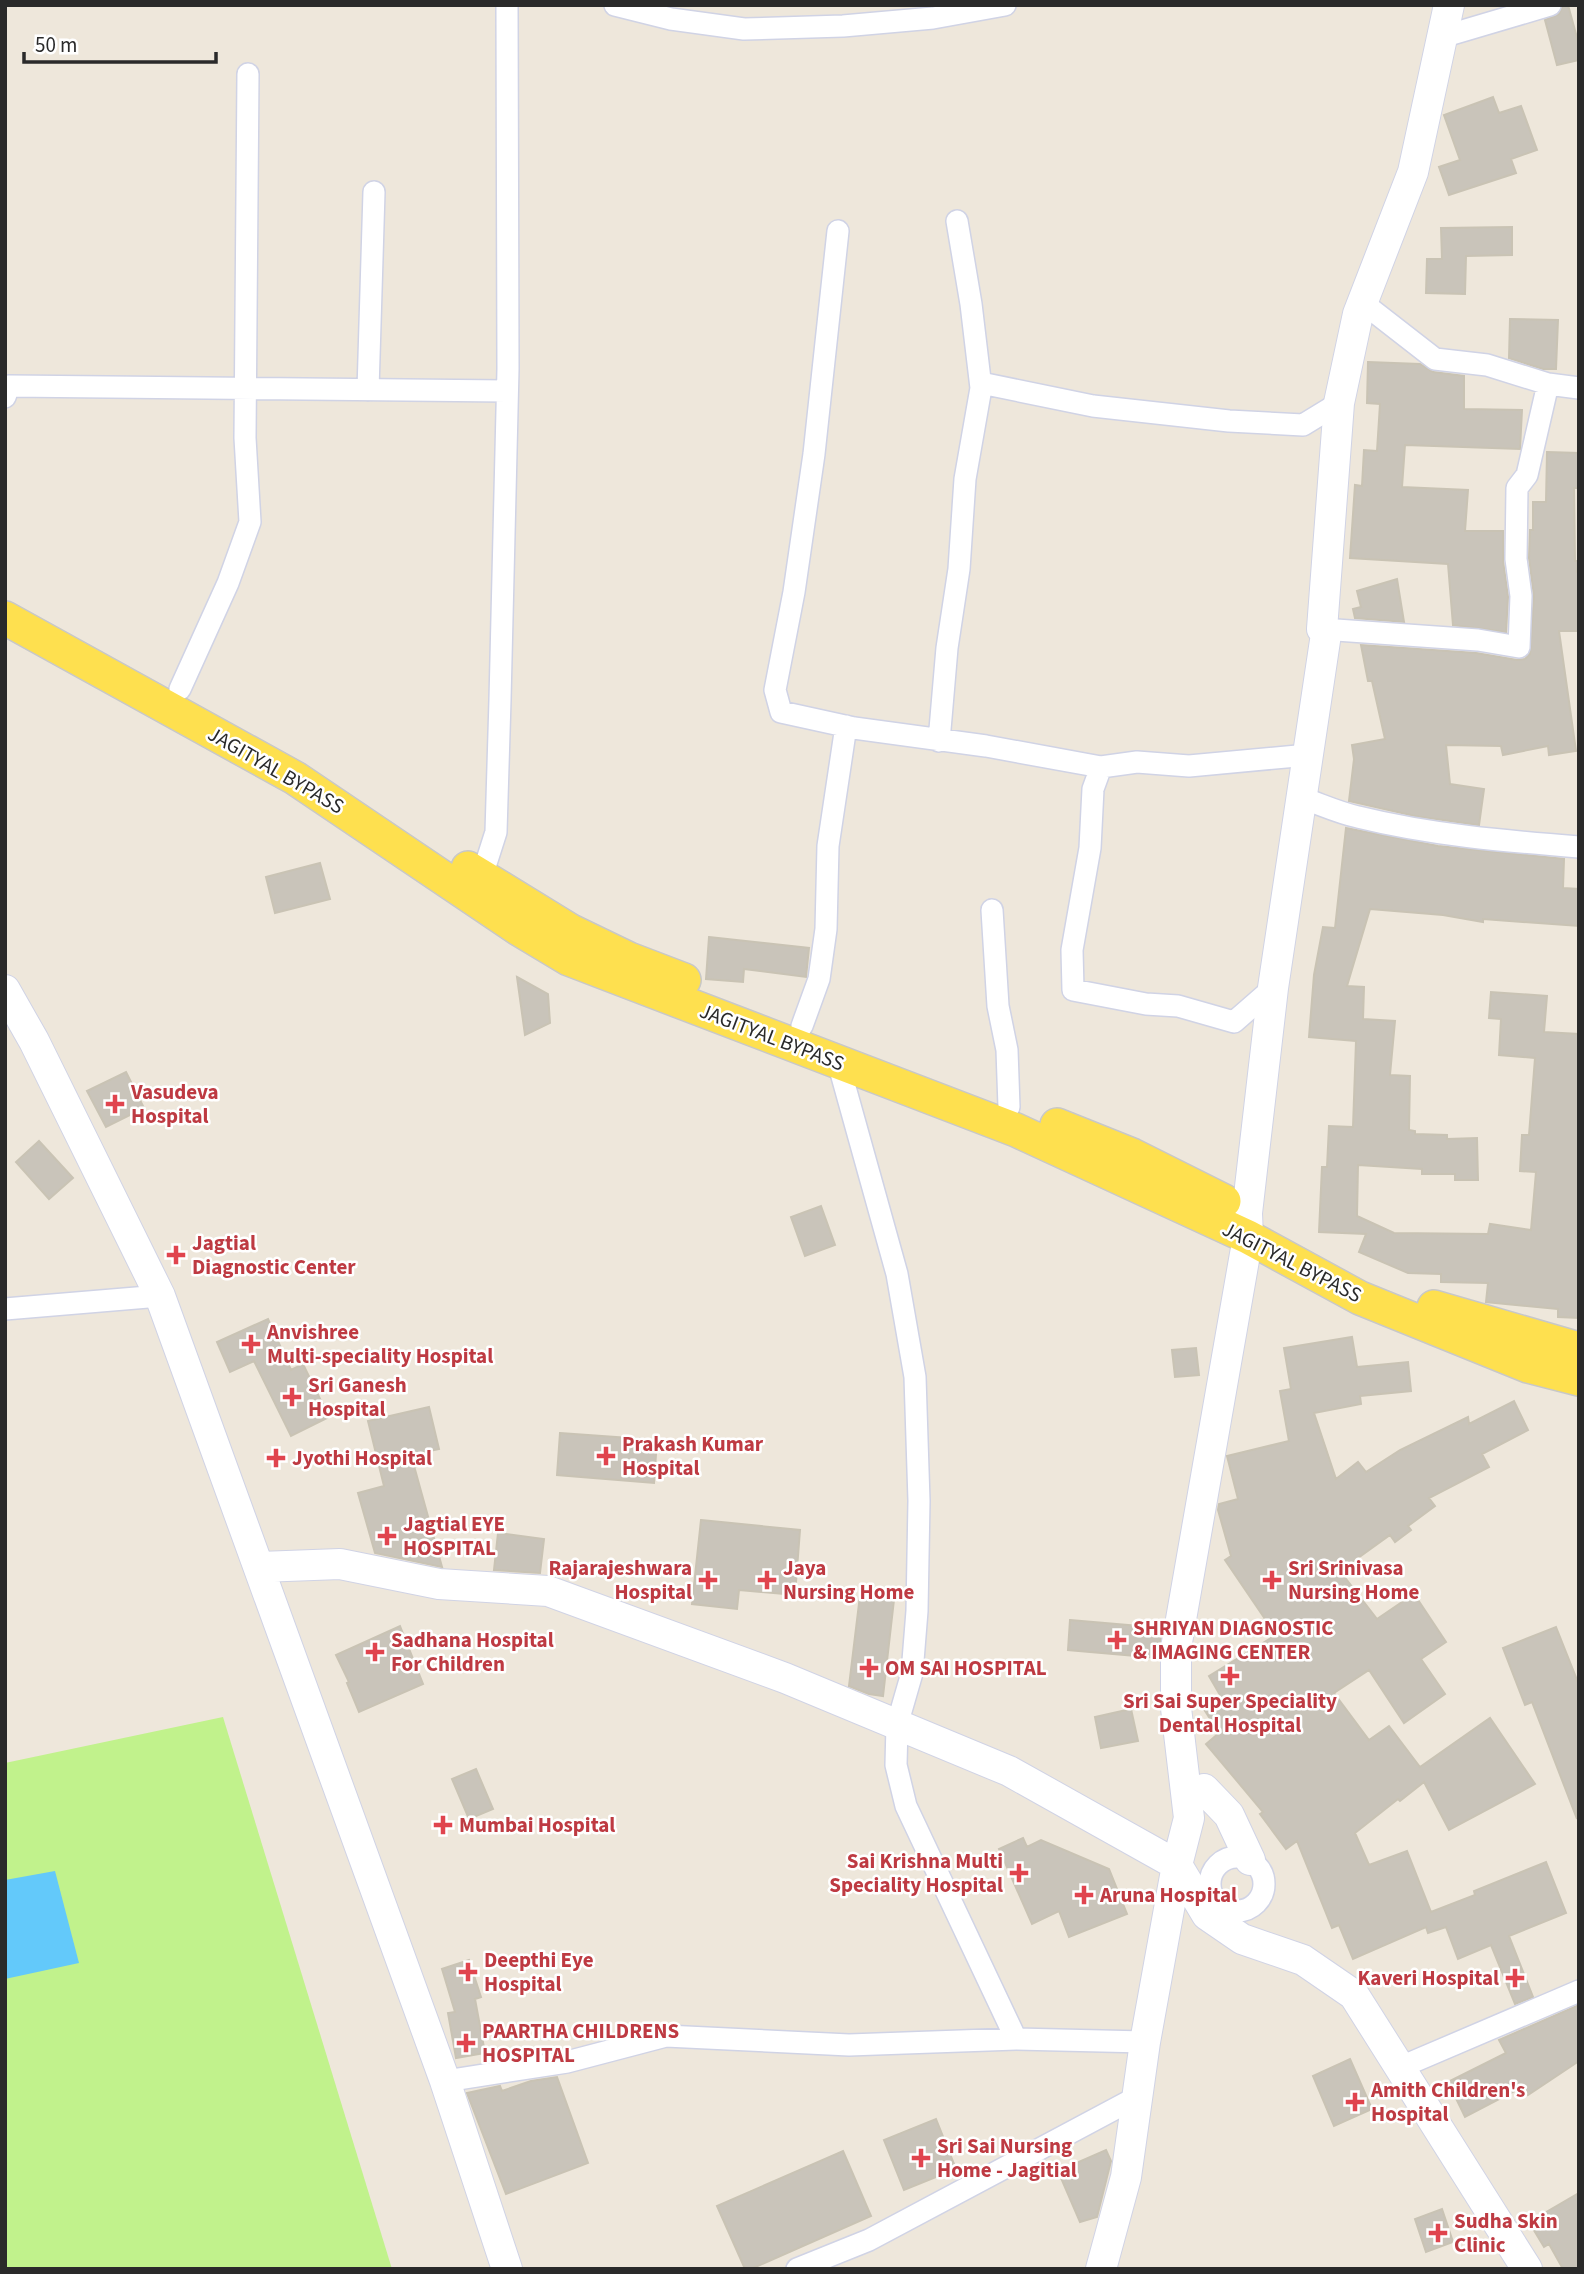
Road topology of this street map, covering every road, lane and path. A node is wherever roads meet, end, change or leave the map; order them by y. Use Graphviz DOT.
graph roads {
  1 [pos="507,5"];
  2 [pos="615,5"];
  3 [pos="1005,5"];
  4 [pos="1449,5"];
  5 [pos="1549,5"];
  6 [pos="1442,37"];
  7 [pos="248,74"];
  8 [pos="374,192"];
  9 [pos="957,221"];
  10 [pos="838,231"];
  11 [pos="1363,303"];
  12 [pos="981,383"];
  13 [pos="1548,384"];
  14 [pos="245,388"];
  15 [pos="1579,388"];
  16 [pos="368,390"];
  17 [pos="507,391"];
  18 [pos="5,397"];
  19 [pos="1339,403"];
  20 [pos="5,594"];
  21 [pos="5,618"];
  22 [pos="1322,629"];
  23 [pos="180,689"];
  24 [pos="846,726"];
  25 [pos="939,741"];
  26 [pos="1308,755"];
  27 [pos="1101,766"];
  28 [pos="1302,798"];
  29 [pos="1579,847"];
  30 [pos="482,876"];
  31 [pos="992,910"];
  32 [pos="1273,988"];
  33 [pos="5,990"];
  34 [pos="802,1026"];
  35 [pos="838,1062"];
  36 [pos="1009,1107"];
  37 [pos="1247,1225"];
  38 [pos="160,1296"];
  39 [pos="5,1309"];
  40 [pos="1579,1349"];
  41 [pos="1579,1379"];
  42 [pos="260,1567"];
  43 [pos="897,1724"];
  44 [pos="1186,1796"];
  45 [pos="1250,1860"];
  46 [pos="1177,1865"];
  47 [pos="1211,1905"];
  48 [pos="1579,1991"];
  49 [pos="1016,2039"];
  50 [pos="1145,2042"];
  51 [pos="1401,2067"];
  52 [pos="444,2081"];
  53 [pos="1139,2096"];
  54 [pos="508,2269"];
  55 [pos="797,2269"];
  56 [pos="1101,2269"];
  57 [pos="1527,2269"];
  1 -- 17 [label="street"];
  2 -- 3 [label="street"];
  4 -- 6 [label="street"];
  5 -- 6 [label="street"];
  6 -- 11 [label="street"];
  7 -- 14 [label="street"];
  8 -- 16 [label="street"];
  9 -- 12 [label="street"];
  10 -- 24 [label="street"];
  11 -- 13 [label="street"];
  11 -- 19 [label="street"];
  12 -- 19 [label="street"];
  12 -- 25 [label="street"];
  13 -- 15 [label="street"];
  13 -- 22 [label="street"];
  14 -- 16 [label="street"];
  14 -- 18 [label="street"];
  14 -- 23 [label="street"];
  16 -- 17 [label="street"];
  17 -- 30 [label="street"];
  19 -- 22 [label="street"];
  20 -- 23 [label="main road, JAGITYAL BYPASS"];
  21 -- 35 [label="main road, JAGITYAL BYPASS"];
  22 -- 26 [label="street"];
  23 -- 30 [label="main road, JAGITYAL BYPASS"];
  24 -- 25 [label="street"];
  24 -- 34 [label="street"];
  25 -- 27 [label="street"];
  26 -- 27 [label="street"];
  26 -- 28 [label="street"];
  27 -- 32 [label="street"];
  28 -- 29 [label="street"];
  28 -- 32 [label="street"];
  30 -- 34 [label="main road, JAGITYAL BYPASS"];
  31 -- 36 [label="street"];
  32 -- 37 [label="street"];
  33 -- 38 [label="street"];
  34 -- 36 [label="main road, JAGITYAL BYPASS"];
  35 -- 37 [label="main road, JAGITYAL BYPASS"];
  35 -- 43 [label="street"];
  36 -- 37 [label="main road, JAGITYAL BYPASS"];
  37 -- 40 [label="main road, JAGITYAL BYPASS"];
  37 -- 41 [label="main road, JAGITYAL BYPASS"];
  37 -- 44 [label="street"];
  38 -- 39 [label="street"];
  38 -- 42 [label="street"];
  42 -- 43 [label="street"];
  42 -- 52 [label="street"];
  43 -- 46 [label="street"];
  43 -- 49 [label="street"];
  44 -- 45 [label="street"];
  44 -- 46 [label="street"];
  45 -- 47 [label="street"];
  45 -- 47 [label="street"];
  46 -- 47 [label="street"];
  46 -- 50 [label="street"];
  47 -- 51 [label="street"];
  48 -- 51 [label="street"];
  49 -- 50 [label="street"];
  49 -- 52 [label="street"];
  50 -- 53 [label="street"];
  51 -- 57 [label="street"];
  52 -- 54 [label="street"];
  53 -- 55 [label="street"];
  53 -- 56 [label="street"];
}
